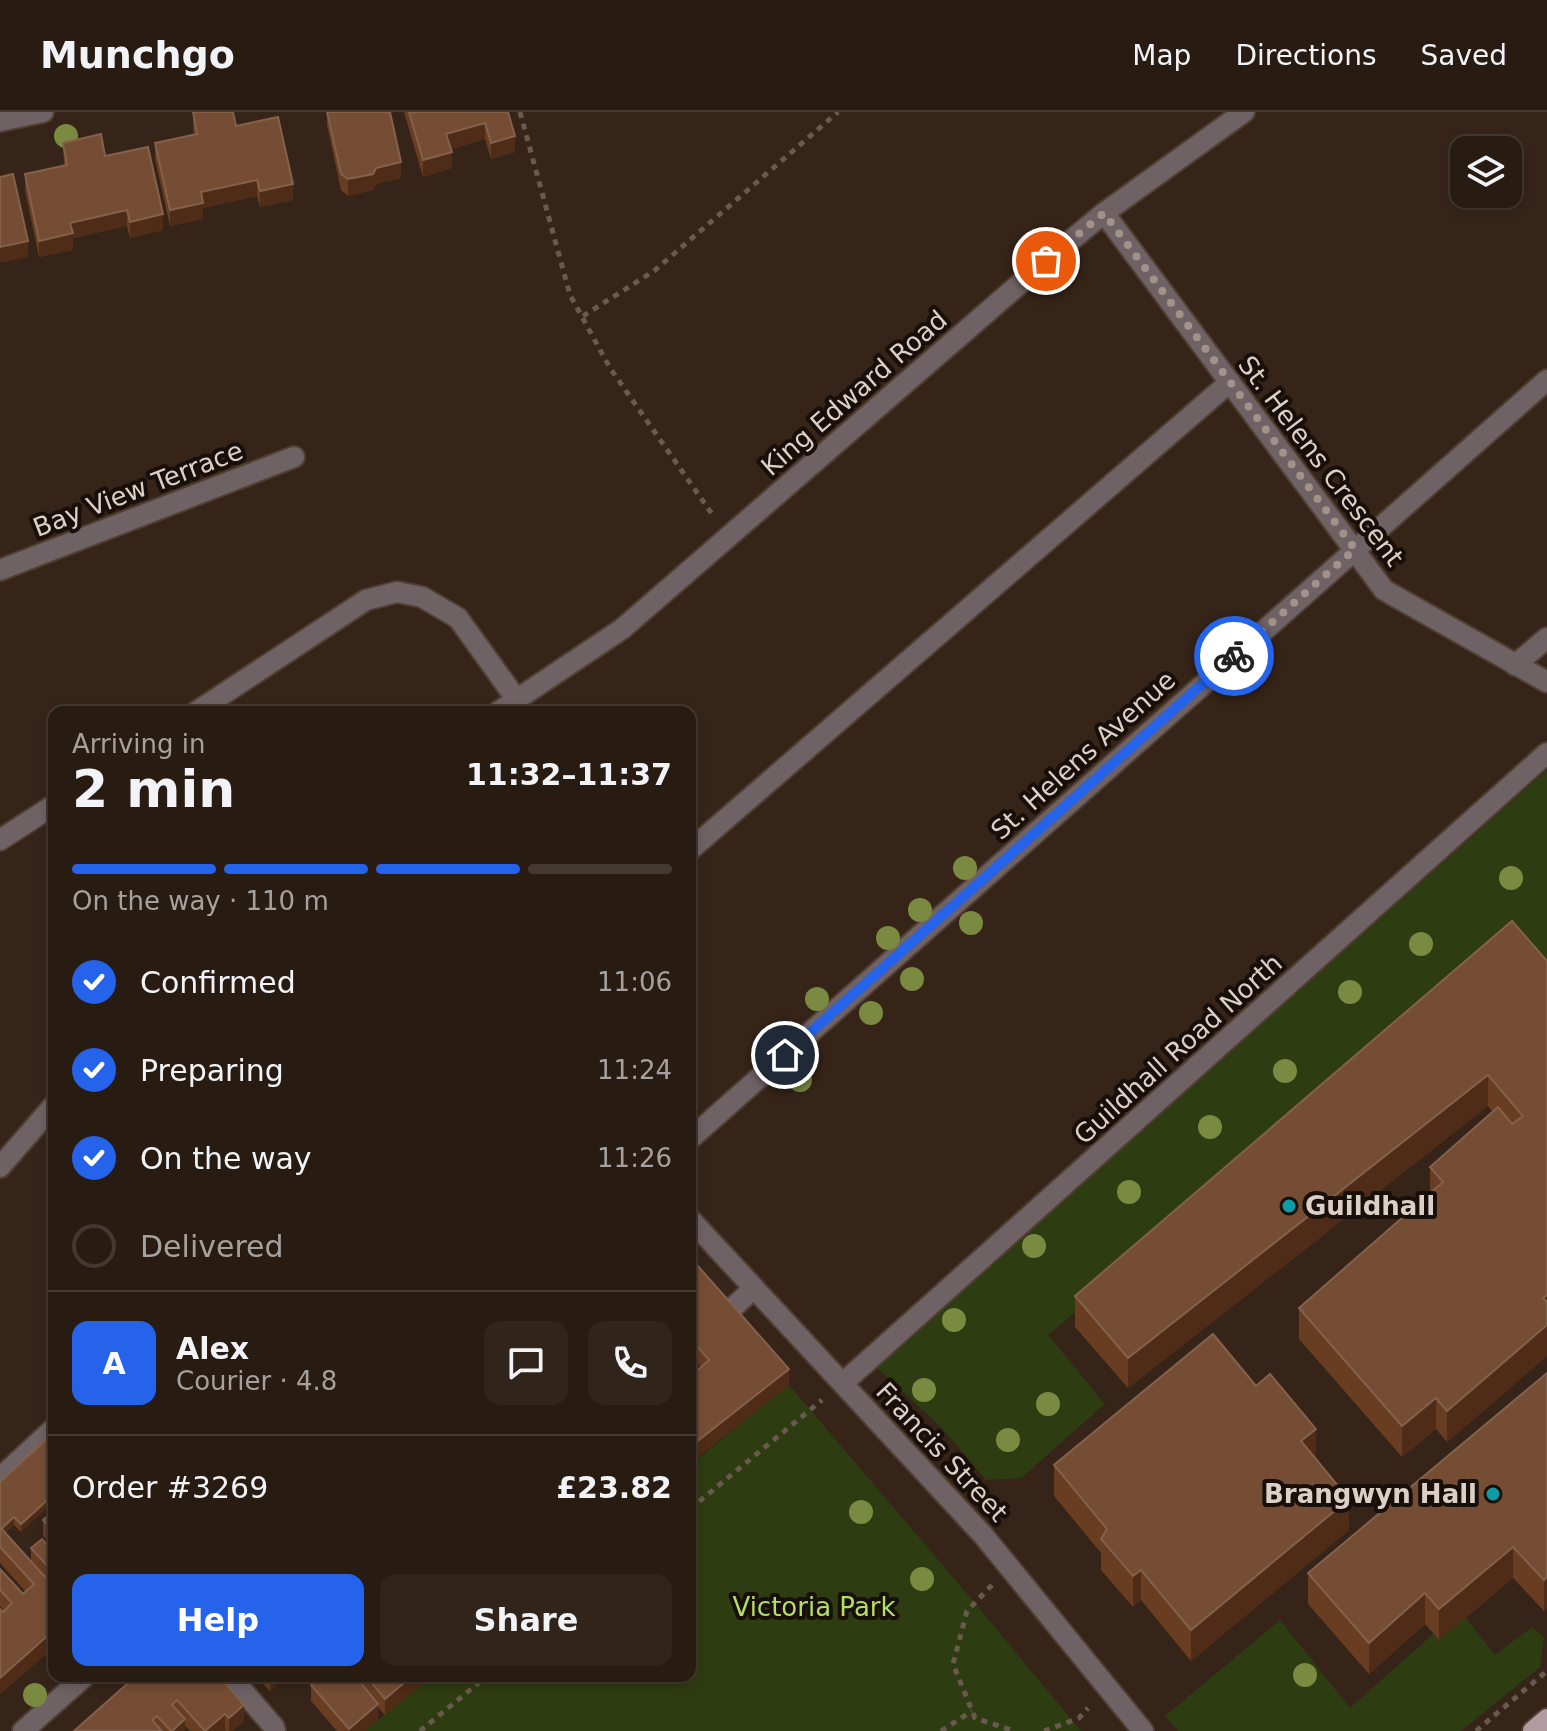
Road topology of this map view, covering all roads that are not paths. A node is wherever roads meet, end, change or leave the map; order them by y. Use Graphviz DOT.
graph roads {
  1 [pos="43,112"];
  2 [pos="1244,112"];
  3 [pos="0,121"];
  4 [pos="1104,213"];
  5 [pos="1547,380"];
  6 [pos="1230,382"];
  7 [pos="294,457"];
  8 [pos="1355,549"];
  9 [pos="0,570"];
  10 [pos="1547,638"];
  11 [pos="1515,665"];
  12 [pos="1547,682"];
  13 [pos="517,700"];
  14 [pos="205,706"];
  15 [pos="508,706"];
  16 [pos="1547,753"];
  17 [pos="48,809"];
  18 [pos="0,840"];
  19 [pos="696,845"];
  20 [pos="48,1112"];
  21 [pos="696,1134"];
  22 [pos="0,1167"];
  23 [pos="696,1225"];
  24 [pos="754,1288"];
  25 [pos="726,1314"];
  26 [pos="843,1383"];
  27 [pos="48,1434"];
  28 [pos="0,1478"];
  29 [pos="78,1682"];
  30 [pos="235,1682"];
  31 [pos="1547,1719"];
  32 [pos="23,1731"];
  33 [pos="275,1731"];
  34 [pos="1143,1731"];
  35 [pos="1533,1731"];
  1 -- 3 [label="street"];
  2 -- 4 [label="street, King Edward Road"];
  4 -- 6 [label="street, St. Helens Crescent"];
  4 -- 13 [label="street, King Edward Road"];
  5 -- 8 [label="street, St. Helens Avenue"];
  6 -- 8 [label="street, St. Helens Crescent"];
  6 -- 19 [label="street"];
  7 -- 9 [label="street, Bay View Terrace"];
  8 -- 11 [label="street, St. Helens Crescent"];
  8 -- 21 [label="street, St. Helens Avenue"];
  10 -- 11 [label="street"];
  11 -- 12 [label="street, St. Helens Crescent"];
  13 -- 14 [label="street"];
  13 -- 15 [label="street, King Edward Road"];
  16 -- 26 [label="street, Guildhall Road North"];
  17 -- 18 [label="street"];
  20 -- 22 [label="street"];
  23 -- 24 [label="street, Francis Street"];
  24 -- 25 [label="street"];
  24 -- 26 [label="street, Francis Street"];
  26 -- 34 [label="street, Francis Street"];
  27 -- 28 [label="street"];
  29 -- 32 [label="street"];
  30 -- 33 [label="street"];
  31 -- 35 [label="main road"];
}
